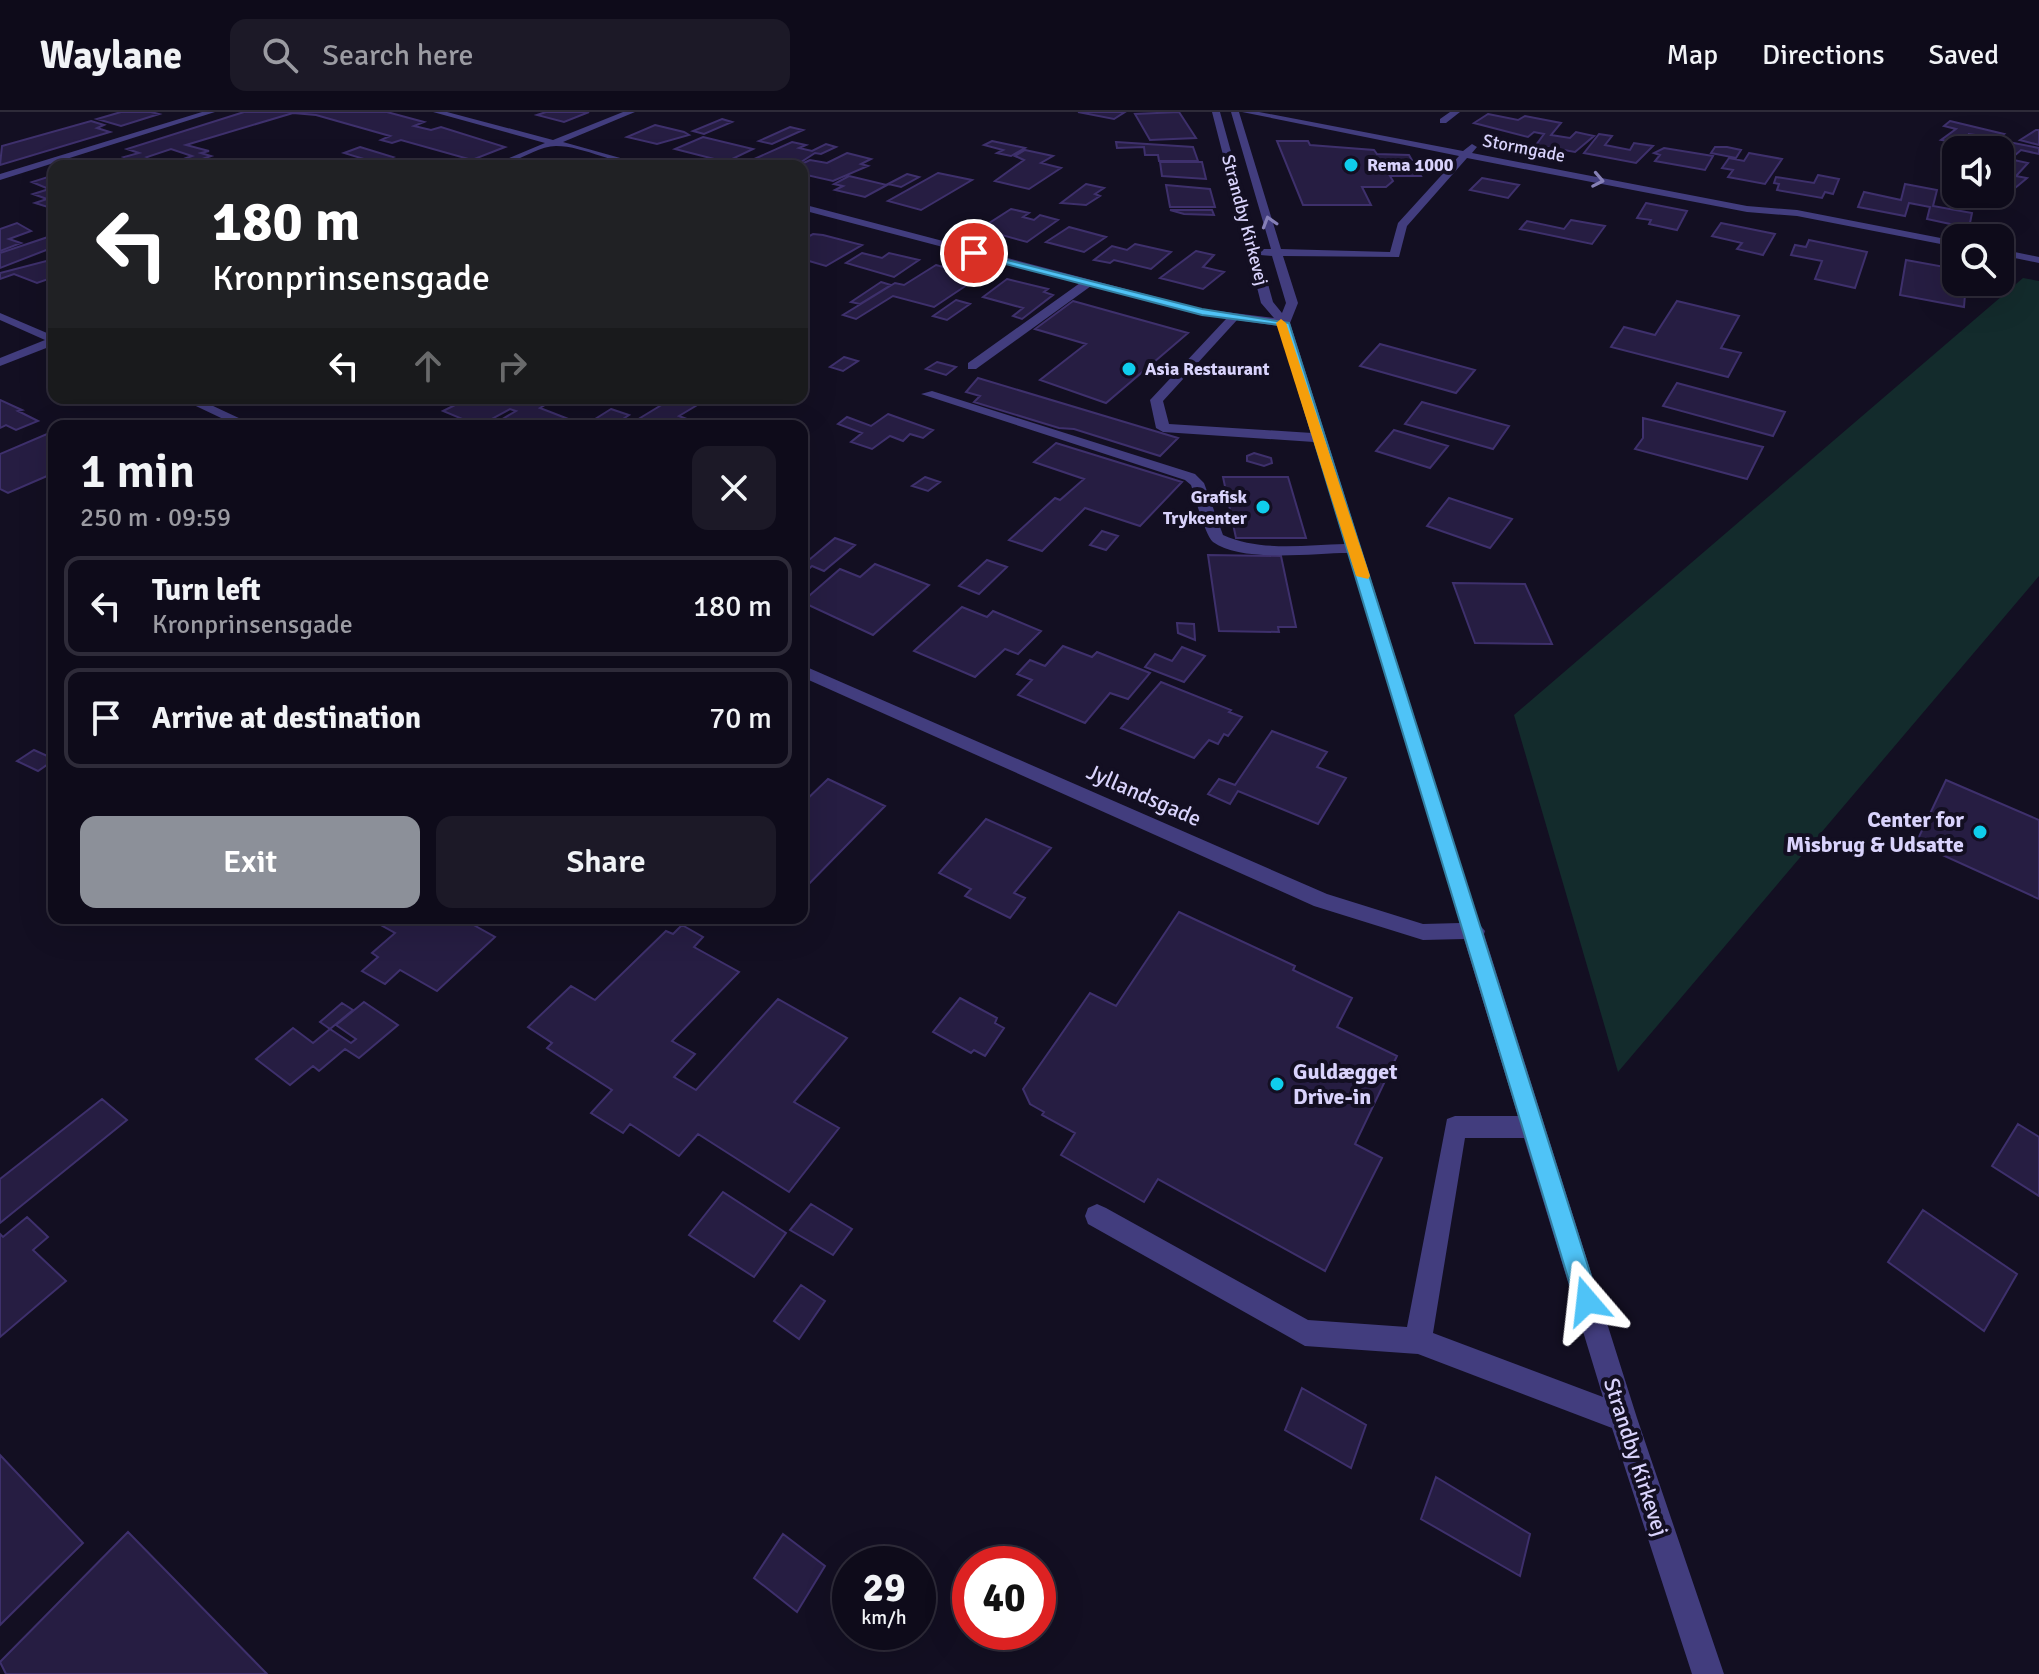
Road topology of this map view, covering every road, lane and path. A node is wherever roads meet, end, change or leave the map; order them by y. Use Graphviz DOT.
graph roads {
  1 [pos="211,112"];
  2 [pos="437,112"];
  3 [pos="631,112"];
  4 [pos="1216,112"];
  5 [pos="1235,112"];
  6 [pos="1246,112"];
  7 [pos="1279,112"];
  8 [pos="1456,112"];
  9 [pos="1443,121"];
  10 [pos="1461,141"];
  11 [pos="554,142"];
  12 [pos="1489,146"];
  13 [pos="1470,149"];
  14 [pos="1530,155"];
  15 [pos="55,160"];
  16 [pos="510,160"];
  17 [pos="622,160"];
  18 [pos="48,162"];
  19 [pos="1585,167"];
  20 [pos="0,177"];
  21 [pos="808,209"];
  22 [pos="1797,213"];
  23 [pos="1942,241"];
  24 [pos="1255,252"];
  25 [pos="1278,252"];
  26 [pos="2014,255"];
  27 [pos="2039,260"];
  28 [pos="1088,283"];
  29 [pos="0,316"];
  30 [pos="1234,317"];
  31 [pos="1284,323"];
  32 [pos="48,337"];
  33 [pos="48,342"];
  34 [pos="0,362"];
  35 [pos="972,366"];
  36 [pos="927,394"];
  37 [pos="199,404"];
  38 [pos="235,420"];
  39 [pos="1320,438"];
  40 [pos="1355,548"];
  41 [pos="808,673"];
  42 [pos="1475,931"];
  43 [pos="1534,1127"];
  44 [pos="1097,1216"];
  45 [pos="1418,1341"];
  46 [pos="1623,1418"];
  47 [pos="1708,1674"];
  1 -- 15 [label="street"];
  2 -- 11 [label="street"];
  3 -- 11 [label="street"];
  4 -- 24 [label="street, Strandby Kirkevej"];
  25 -- 5 [label="street, Strandby Kirkevej, one-way"];
  6 -- 13 [label="street, Stormgade"];
  7 -- 13 [label="street"];
  8 -- 9 [label="street"];
  10 -- 13 [label="street, Stormgade"];
  11 -- 16 [label="street"];
  11 -- 17 [label="street"];
  12 -- 13 [label="street, Stormgade"];
  13 -- 19 [label="street"];
  13 -- 22 [label="street, Stormgade, one-way"];
  13 -- 25 [label="street"];
  14 -- 19 [label="street, Stormgade"];
  18 -- 20 [label="street"];
  19 -- 22 [label="street, Stormgade"];
  21 -- 28 [label="street"];
  22 -- 23 [label="street, Stormgade"];
  24 -- 25 [label="street"];
  24 -- 31 [label="street, Strandby Kirkevej"];
  25 -- 31 [label="street, Strandby Kirkevej"];
  26 -- 27 [label="street"];
  28 -- 30 [label="street"];
  28 -- 35 [label="street"];
  29 -- 32 [label="street"];
  30 -- 31 [label="street"];
  30 -- 39 [label="street"];
  31 -- 39 [label="street, Strandby Kirkevej"];
  33 -- 34 [label="street"];
  36 -- 40 [label="street"];
  37 -- 38 [label="street"];
  39 -- 40 [label="street, Strandby Kirkevej"];
  40 -- 42 [label="street, Strandby Kirkevej"];
  41 -- 42 [label="street, Jyllandsgade"];
  42 -- 43 [label="street, Strandby Kirkevej"];
  43 -- 45 [label="street"];
  43 -- 46 [label="street, Strandby Kirkevej"];
  44 -- 45 [label="street"];
  45 -- 46 [label="street"];
  46 -- 47 [label="street, Strandby Kirkevej"];
}
